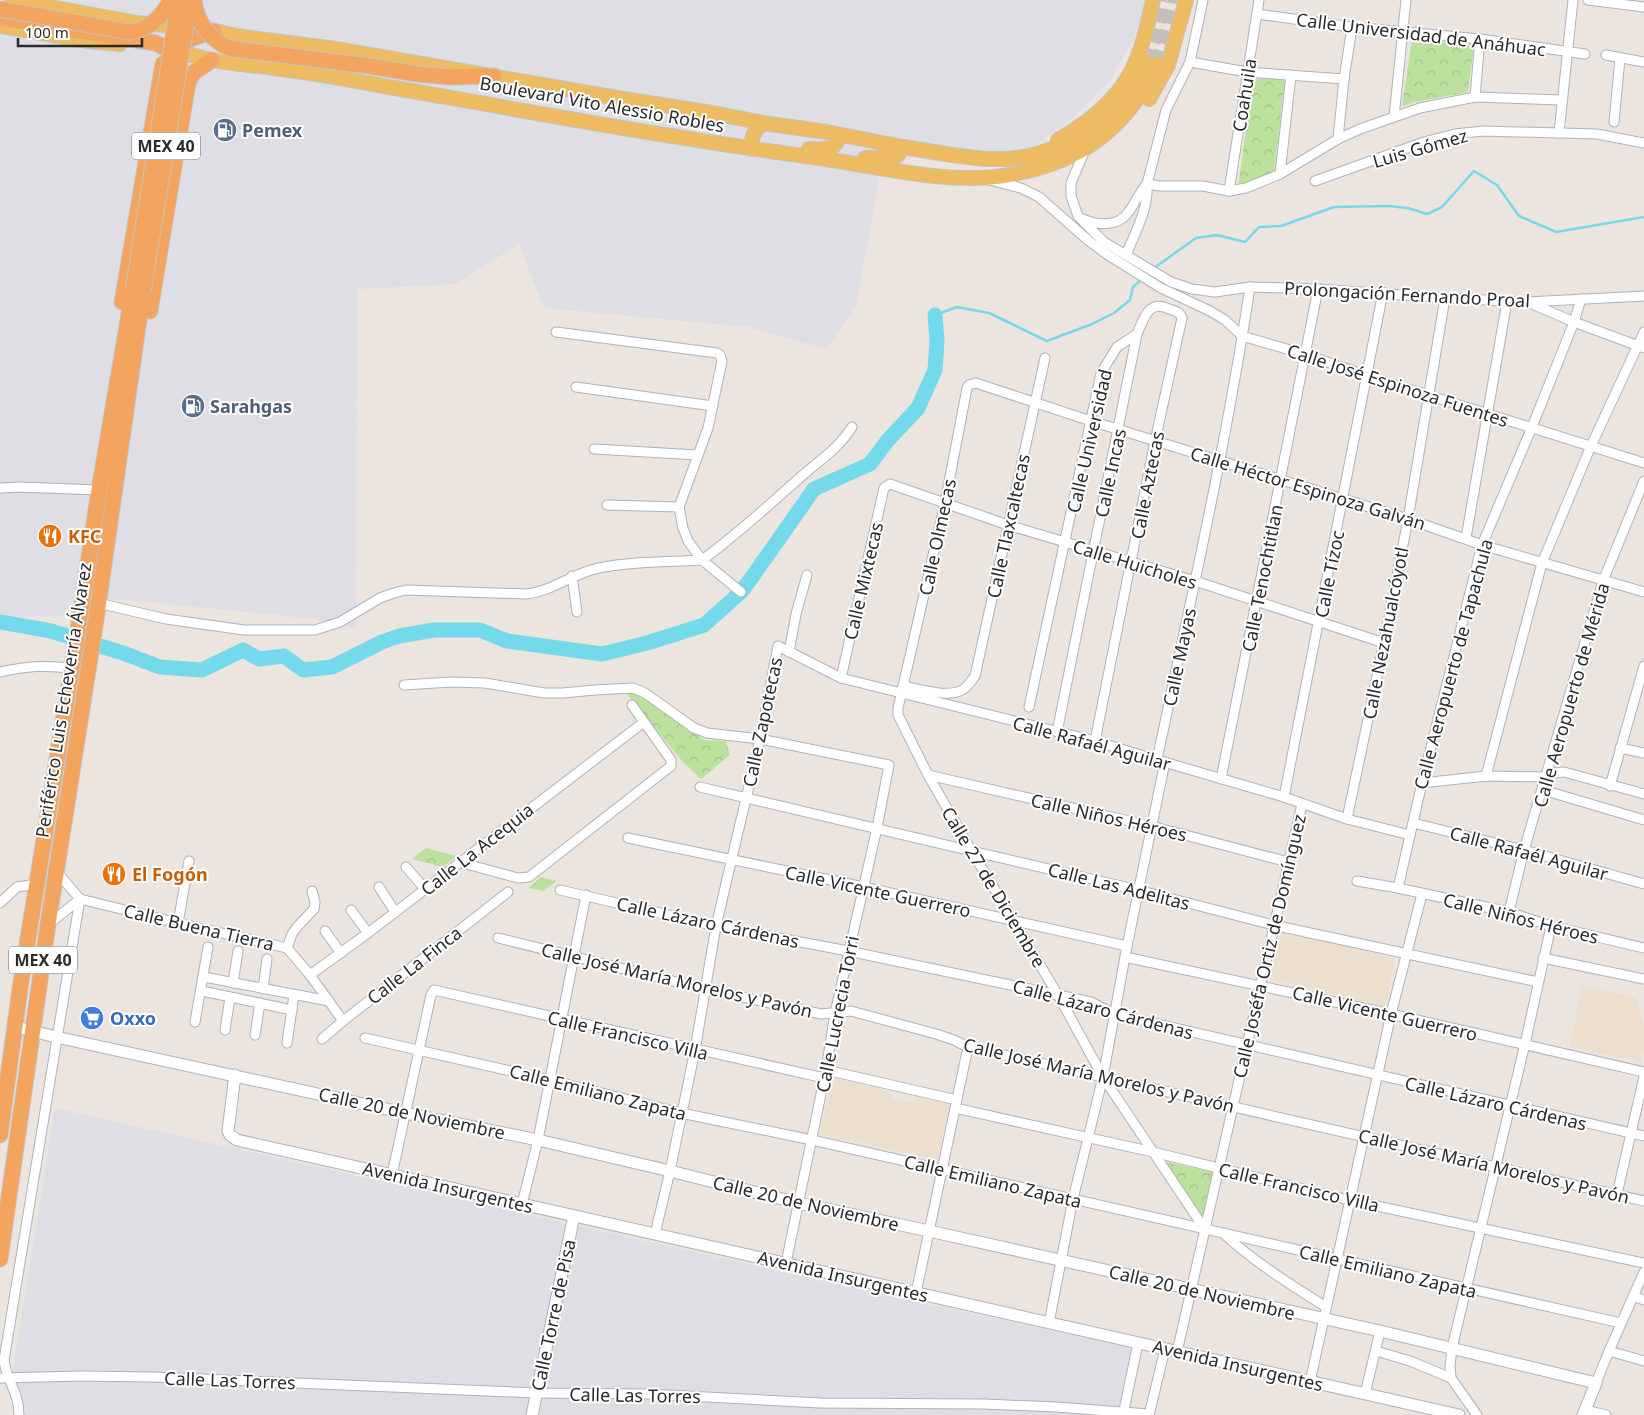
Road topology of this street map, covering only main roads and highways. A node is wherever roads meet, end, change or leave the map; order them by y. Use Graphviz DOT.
graph roads {
  1 [pos="12,0"];
  2 [pos="1153,0"];
  3 [pos="1186,0"];
  4 [pos="171,1"];
  5 [pos="197,1"];
  6 [pos="0,9"];
  7 [pos="0,18"];
  8 [pos="0,26"];
  9 [pos="198,27"];
  10 [pos="218,32"];
  11 [pos="237,36"];
  12 [pos="166,48"];
  13 [pos="212,60"];
  14 [pos="234,63"];
  15 [pos="494,76"];
  16 [pos="188,82"];
  17 [pos="158,84"];
  18 [pos="763,123"];
  19 [pos="840,134"];
  20 [pos="903,147"];
  21 [pos="752,149"];
  22 [pos="1085,150"];
  23 [pos="768,151"];
  24 [pos="1030,156"];
  25 [pos="842,161"];
  26 [pos="138,292"];
  27 [pos="135,349"];
  28 [pos="119,375"];
  29 [pos="88,618"];
  30 [pos="4,1084"];
  31 [pos="0,1135"];
  32 [pos="0,1259"];
  1 -- 9 [label="main road, Boulevard Vito Alessio Robles"];
  2 -- 24 [label="main road"];
  3 -- 22 [label="main road"];
  4 -- 6 [label="highway, bridge"];
  4 -- 26 [label="highway, Periférico Luis Echeverría Álvarez / MEX 40, bridge"];
  5 -- 10 [label="main road"];
  5 -- 15 [label="highway, bridge"];
  5 -- 26 [label="highway, Periférico Luis Echeverría Álvarez / MEX 40, bridge"];
  7 -- 12 [label="highway"];
  8 -- 12 [label="main road, Boulevard Vito Alessio Robles"];
  9 -- 10 [label="main road, Boulevard Vito Alessio Robles"];
  9 -- 12 [label="main road"];
  10 -- 11 [label="main road, Boulevard Vito Alessio Robles"];
  10 -- 12 [label="highway"];
  11 -- 14 [label="main road"];
  11 -- 15 [label="main road, Boulevard Vito Alessio Robles"];
  12 -- 13 [label="main road, Boulevard Vito Alessio Robles"];
  12 -- 16 [label="highway"];
  12 -- 17 [label="highway"];
  13 -- 14 [label="main road, Boulevard Vito Alessio Robles"];
  13 -- 16 [label="highway"];
  14 -- 21 [label="main road, Boulevard Vito Alessio Robles"];
  15 -- 18 [label="main road, Boulevard Vito Alessio Robles"];
  16 -- 17 [label="highway"];
  16 -- 27 [label="highway"];
  17 -- 28 [label="highway"];
  18 -- 19 [label="main road, Boulevard Vito Alessio Robles"];
  18 -- 21 [label="main road"];
  19 -- 20 [label="main road, Boulevard Vito Alessio Robles"];
  19 -- 23 [label="main road"];
  20 -- 24 [label="main road, Boulevard Vito Alessio Robles"];
  20 -- 25 [label="main road"];
  21 -- 23 [label="main road, Boulevard Vito Alessio Robles"];
  22 -- 24 [label="main road, Boulevard Vito Alessio Robles"];
  22 -- 25 [label="main road, Boulevard Vito Alessio Robles"];
  23 -- 25 [label="main road, Boulevard Vito Alessio Robles"];
  26 -- 27 [label="highway, Periférico Luis Echeverría Álvarez / MEX 40"];
  26 -- 28 [label="highway, Periférico Luis Echeverría Álvarez / MEX 40"];
  27 -- 29 [label="highway, Periférico Luis Echeverría Álvarez / MEX 40"];
  28 -- 29 [label="highway, Periférico Luis Echeverría Álvarez / MEX 40"];
  29 -- 30 [label="highway, Periférico Luis Echeverría Álvarez / MEX 40"];
  29 -- 32 [label="highway, Periférico Luis Echeverría Álvarez / MEX 40"];
  30 -- 31 [label="highway, Periférico Luis Echeverría Álvarez / MEX 40"];
}
